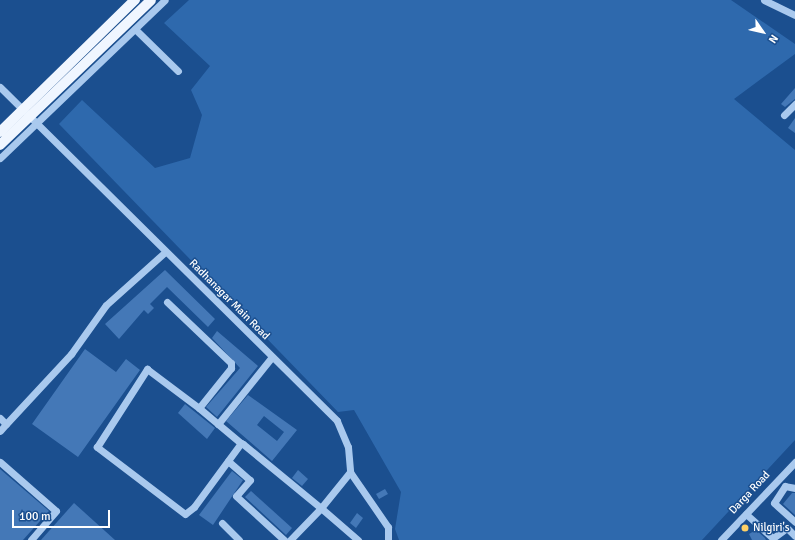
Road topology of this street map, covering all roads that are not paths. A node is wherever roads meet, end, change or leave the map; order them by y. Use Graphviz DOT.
graph roads {
  1 [pos="135,0"];
  2 [pos="151,0"];
  3 [pos="165,0"];
  4 [pos="764,0"];
  5 [pos="795,16"];
  6 [pos="135,29"];
  7 [pos="178,70"];
  8 [pos="0,87"];
  9 [pos="795,104"];
  10 [pos="784,115"];
  11 [pos="30,116"];
  12 [pos="0,132"];
  13 [pos="0,146"];
  14 [pos="0,158"];
  15 [pos="165,252"];
  16 [pos="167,302"];
  17 [pos="271,358"];
  18 [pos="199,408"];
  19 [pos="0,418"];
  20 [pos="6,424"];
  21 [pos="218,424"];
  22 [pos="0,431"];
  23 [pos="243,444"];
  24 [pos="228,461"];
  25 [pos="0,462"];
  26 [pos="795,462"];
  27 [pos="350,472"];
  28 [pos="795,488"];
  29 [pos="321,508"];
  30 [pos="746,514"];
  31 [pos="795,522"];
  32 [pos="222,523"];
  33 [pos="795,536"];
  34 [pos="30,540"];
  35 [pos="239,540"];
  36 [pos="284,540"];
  37 [pos="290,540"];
  38 [pos="358,540"];
  39 [pos="388,540"];
  40 [pos="721,540"];
  1 -- 11 [label="main road"];
  2 -- 11 [label="main road"];
  3 -- 6 [label="street"];
  4 -- 5 [label="street"];
  6 -- 7 [label="street"];
  6 -- 11 [label="street"];
  8 -- 11 [label="street, Radhanagar Main Road"];
  9 -- 10 [label="street"];
  11 -- 12 [label="main road"];
  11 -- 13 [label="main road"];
  11 -- 14 [label="street"];
  11 -- 15 [label="street, Radhanagar Main Road"];
  15 -- 17 [label="street, Radhanagar Main Road"];
  15 -- 20 [label="street"];
  16 -- 18 [label="street"];
  17 -- 21 [label="street"];
  17 -- 27 [label="street, Radhanagar Main Road"];
  18 -- 21 [label="street"];
  18 -- 24 [label="street"];
  19 -- 20 [label="street"];
  20 -- 22 [label="street"];
  21 -- 23 [label="street"];
  23 -- 24 [label="street"];
  23 -- 29 [label="street"];
  24 -- 36 [label="street"];
  25 -- 34 [label="street"];
  26 -- 30 [label="street, Darga Road"];
  27 -- 29 [label="street"];
  27 -- 39 [label="street"];
  28 -- 31 [label="street"];
  29 -- 37 [label="street"];
  29 -- 38 [label="street"];
  30 -- 33 [label="street"];
  30 -- 40 [label="street, Darga Road"];
  32 -- 35 [label="street"];
}
